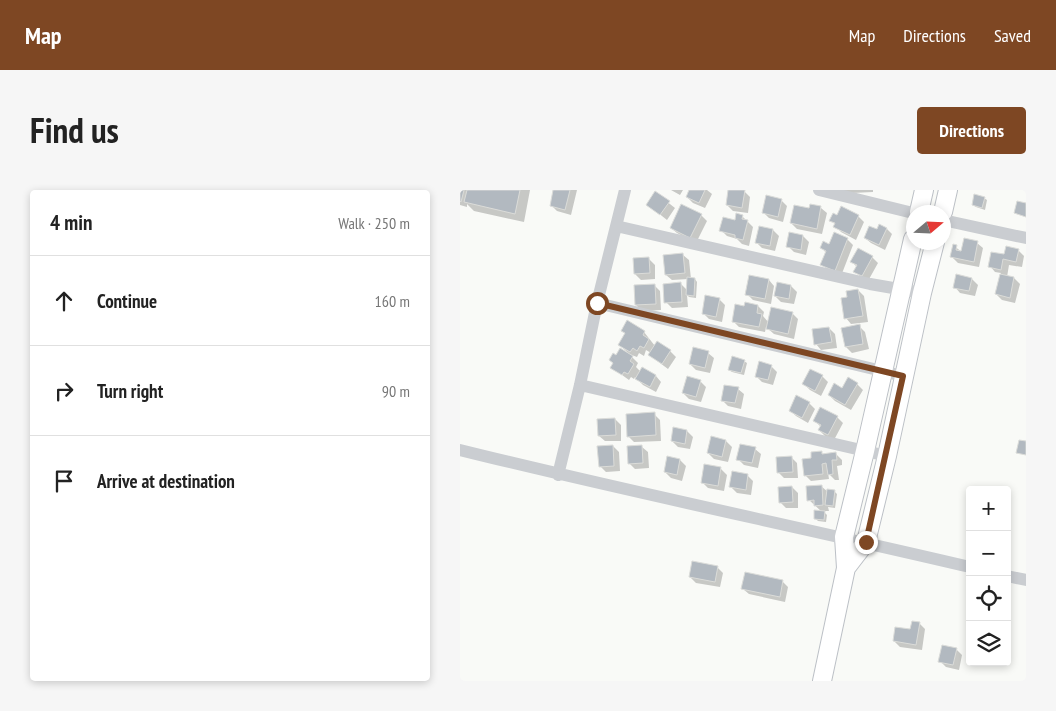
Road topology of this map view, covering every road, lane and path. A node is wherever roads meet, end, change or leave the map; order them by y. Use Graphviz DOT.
graph roads {
  1 [pos="625,190"];
  2 [pos="819,190"];
  3 [pos="924,190"];
  4 [pos="948,190"];
  5 [pos="921,205"];
  6 [pos="945,205"];
  7 [pos="906,210"];
  8 [pos="951,222"];
  9 [pos="616,226"];
  10 [pos="1026,238"];
  11 [pos="911,250"];
  12 [pos="933,250"];
  13 [pos="902,290"];
  14 [pos="922,293"];
  15 [pos="597,303"];
  16 [pos="883,372"];
  17 [pos="903,376"];
  18 [pos="580,385"];
  19 [pos="460,450"];
  20 [pos="865,451"];
  21 [pos="886,456"];
  22 [pos="558,475"];
  23 [pos="844,537"];
  24 [pos="866,542"];
  25 [pos="966,566"];
  26 [pos="846,568"];
  27 [pos="1011,577"];
  28 [pos="1026,580"];
  29 [pos="822,681"];
  1 -- 9 [label="street"];
  2 -- 7 [label="street"];
  3 -- 5 [label="street"];
  4 -- 6 [label="street"];
  8 -- 10 [label="street"];
  9 -- 13 [label="street"];
  9 -- 15 [label="street"];
  11 -- 13 [label="street"];
  12 -- 14 [label="street"];
  13 -- 14 [label="street"];
  13 -- 16 [label="street"];
  14 -- 17 [label="street"];
  15 -- 16 [label="street"];
  15 -- 18 [label="street"];
  16 -- 17 [label="street"];
  16 -- 20 [label="street"];
  17 -- 21 [label="street"];
  18 -- 20 [label="street"];
  18 -- 22 [label="street"];
  19 -- 22 [label="street"];
  20 -- 21 [label="street"];
  20 -- 23 [label="street"];
  21 -- 24 [label="street"];
  22 -- 23 [label="street"];
  23 -- 24 [label="street"];
  23 -- 26 [label="street"];
  24 -- 25 [label="street"];
  24 -- 26 [label="street"];
  26 -- 29 [label="street"];
  27 -- 28 [label="street"];
}
